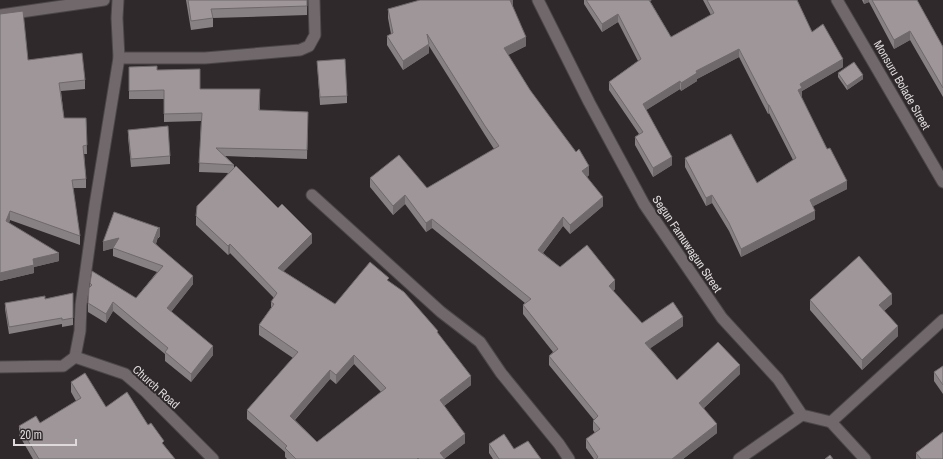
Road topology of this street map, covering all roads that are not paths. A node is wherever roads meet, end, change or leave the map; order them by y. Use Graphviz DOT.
graph roads {
  1 [pos="104,0"];
  2 [pos="118,0"];
  3 [pos="314,0"];
  4 [pos="538,0"];
  5 [pos="838,0"];
  6 [pos="0,15"];
  7 [pos="118,58"];
  8 [pos="943,182"];
  9 [pos="312,195"];
  10 [pos="943,320"];
  11 [pos="75,357"];
  12 [pos="0,367"];
  13 [pos="802,415"];
  14 [pos="831,422"];
  15 [pos="212,459"];
  16 [pos="569,459"];
  17 [pos="739,459"];
  18 [pos="865,459"];
  1 -- 6 [label="street"];
  2 -- 7 [label="street"];
  3 -- 7 [label="street"];
  4 -- 13 [label="street, Segun Famuwagun Street"];
  5 -- 8 [label="street, Monsuru Bolade Street"];
  7 -- 11 [label="street"];
  9 -- 16 [label="street"];
  10 -- 14 [label="street"];
  11 -- 12 [label="street"];
  11 -- 15 [label="street, Church Road"];
  13 -- 14 [label="street"];
  13 -- 17 [label="street"];
  14 -- 18 [label="street"];
}
